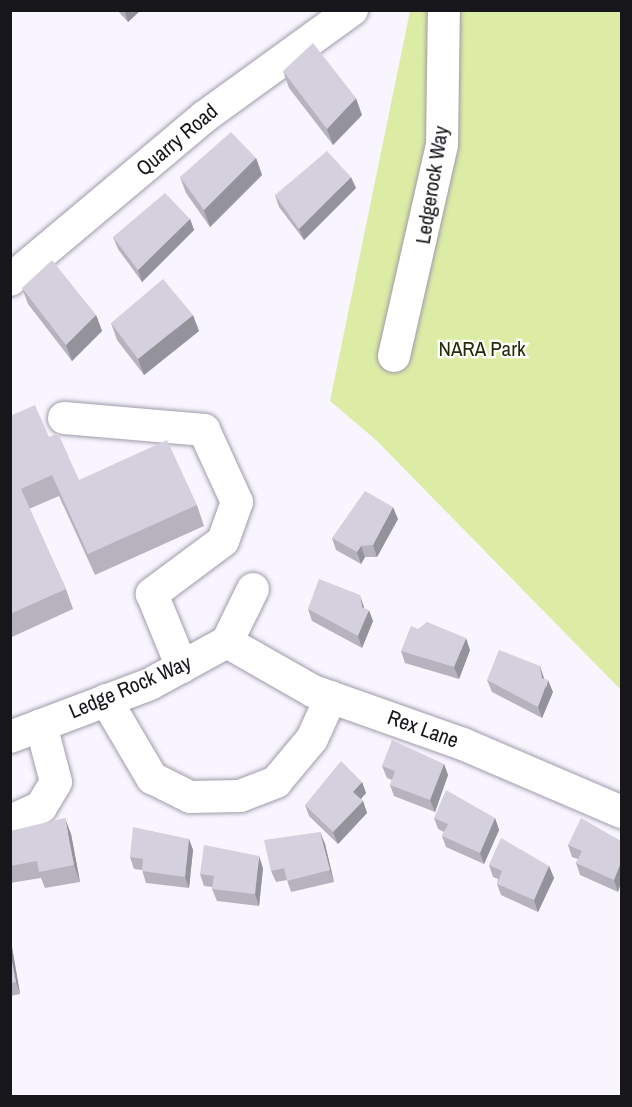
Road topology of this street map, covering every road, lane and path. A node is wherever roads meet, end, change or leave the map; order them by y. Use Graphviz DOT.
graph roads {
  1 [pos="352,10"];
  2 [pos="444,10"];
  3 [pos="10,280"];
  4 [pos="394,356"];
  5 [pos="64,418"];
  6 [pos="253,589"];
  7 [pos="227,642"];
  8 [pos="182,667"];
  9 [pos="331,697"];
  10 [pos="106,700"];
  11 [pos="41,725"];
  12 [pos="10,737"];
  13 [pos="621,812"];
  14 [pos="10,821"];
  1 -- 3 [label="street, Quarry Road"];
  2 -- 4 [label="street, Ledgerock Way"];
  5 -- 8 [label="street"];
  6 -- 7 [label="street"];
  7 -- 8 [label="street, Ledge Rock Way"];
  7 -- 9 [label="street, Rex Lane"];
  8 -- 10 [label="street, Ledge Rock Way"];
  9 -- 10 [label="street"];
  9 -- 13 [label="street, Rex Lane"];
  10 -- 11 [label="street, Ledge Rock Way"];
  11 -- 12 [label="street, Ledge Rock Way"];
  11 -- 14 [label="street"];
}
